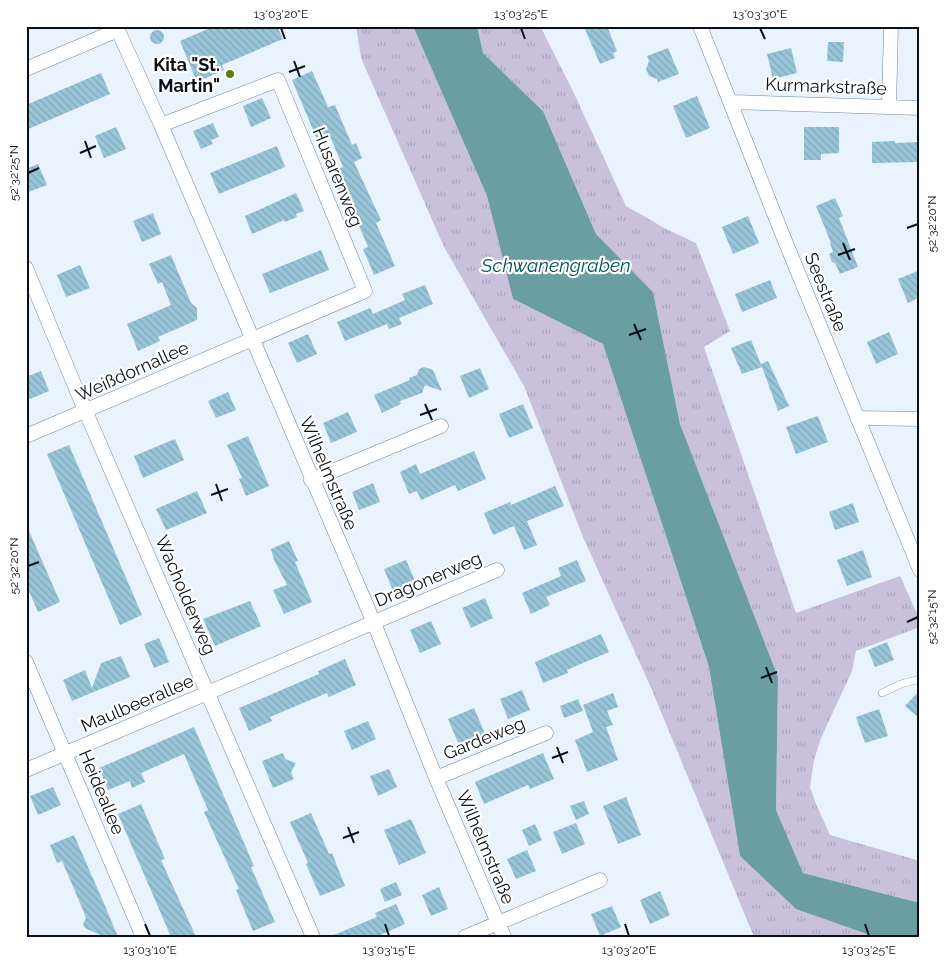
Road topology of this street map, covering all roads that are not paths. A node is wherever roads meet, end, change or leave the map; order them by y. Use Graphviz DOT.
graph roads {
  1 [pos="700,26"];
  2 [pos="891,26"];
  3 [pos="117,28"];
  4 [pos="26,69"];
  5 [pos="732,102"];
  6 [pos="890,107"];
  7 [pos="920,108"];
  8 [pos="161,126"];
  9 [pos="26,268"];
  10 [pos="252,339"];
  11 [pos="86,412"];
  12 [pos="857,418"];
  13 [pos="920,419"];
  14 [pos="441,426"];
  15 [pos="26,436"];
  16 [pos="311,480"];
  17 [pos="497,570"];
  18 [pos="920,570"];
  19 [pos="374,623"];
  20 [pos="26,662"];
  21 [pos="920,678"];
  22 [pos="208,693"];
  23 [pos="882,693"];
  24 [pos="546,733"];
  25 [pos="65,754"];
  26 [pos="26,770"];
  27 [pos="436,778"];
  28 [pos="600,880"];
  29 [pos="498,923"];
  30 [pos="143,937"];
  31 [pos="313,937"];
  32 [pos="464,937"];
  33 [pos="504,937"];
  1 -- 5 [label="street, Seestraße"];
  2 -- 6 [label="street"];
  3 -- 4 [label="street"];
  3 -- 8 [label="street, Wilhelmstraße"];
  5 -- 6 [label="street, Kurmarkstraße"];
  5 -- 12 [label="street, Seestraße"];
  6 -- 7 [label="street, Kurmarkstraße"];
  8 -- 10 [label="street, Wilhelmstraße"];
  8 -- 10 [label="street, Husarenweg"];
  9 -- 11 [label="street, Wacholderweg"];
  10 -- 11 [label="street, Weißdornallee"];
  10 -- 16 [label="street, Wilhelmstraße"];
  11 -- 15 [label="street, Weißdornallee"];
  11 -- 22 [label="street, Wacholderweg"];
  12 -- 13 [label="street"];
  12 -- 18 [label="street, Seestraße"];
  14 -- 16 [label="street"];
  16 -- 19 [label="street, Wilhelmstraße"];
  17 -- 19 [label="street, Dragonerweg"];
  19 -- 22 [label="street, Maulbeerallee"];
  19 -- 27 [label="street, Wilhelmstraße"];
  20 -- 25 [label="street, Heideallee"];
  21 -- 23 [label="lane"];
  22 -- 25 [label="street, Maulbeerallee"];
  22 -- 31 [label="street, Wacholderweg"];
  24 -- 27 [label="street, Gardeweg"];
  25 -- 26 [label="street, Maulbeerallee"];
  25 -- 30 [label="street, Heideallee"];
  27 -- 29 [label="street, Wilhelmstraße"];
  28 -- 29 [label="street"];
  29 -- 32 [label="street"];
  29 -- 33 [label="street, Wilhelmstraße"];
}
